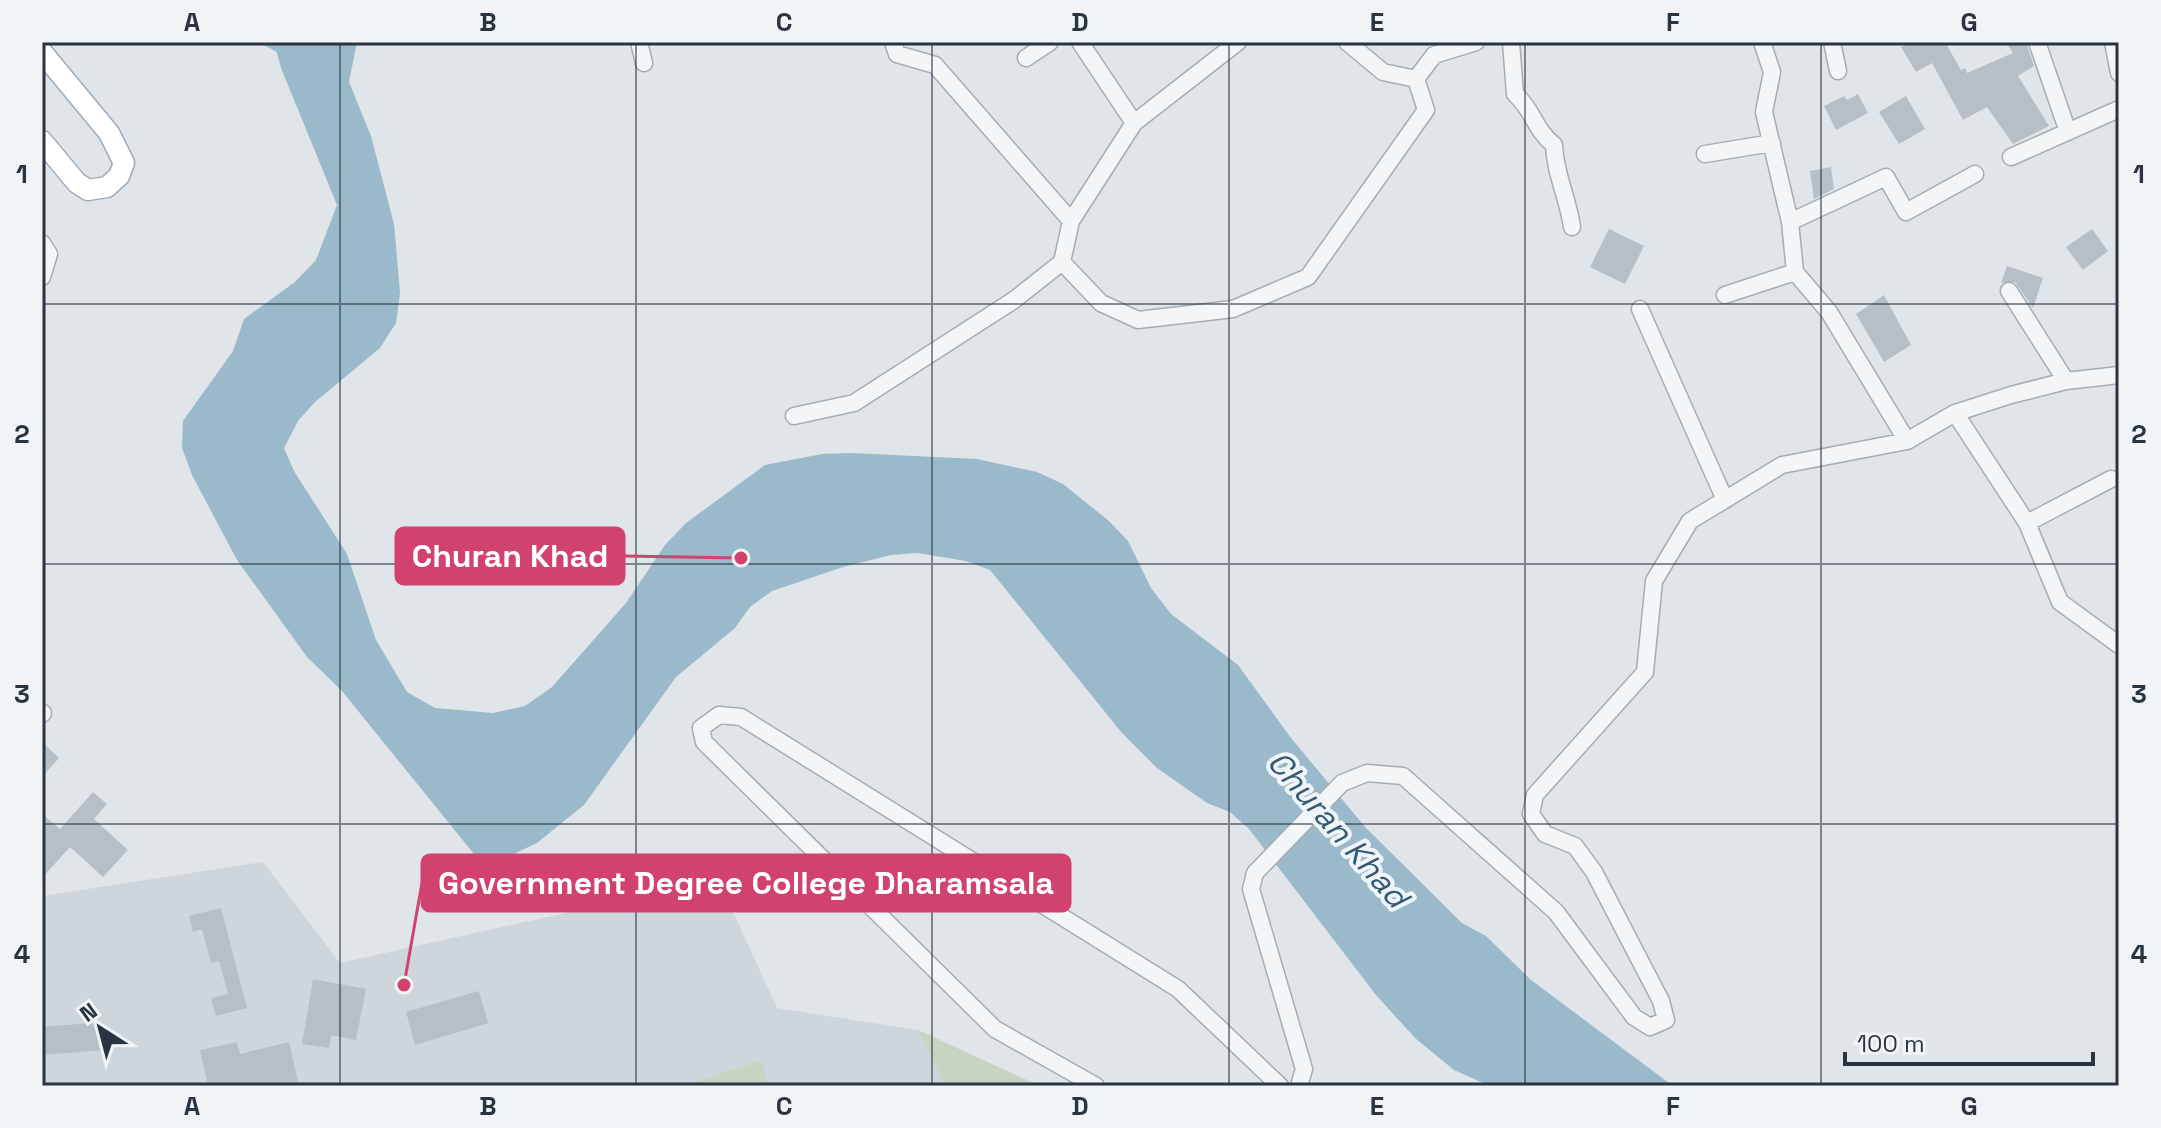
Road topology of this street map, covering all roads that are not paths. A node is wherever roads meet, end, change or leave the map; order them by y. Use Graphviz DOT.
graph roads {
  1 [pos="639,42"];
  2 [pos="893,42"];
  3 [pos="1050,42"];
  4 [pos="1080,42"];
  5 [pos="1238,42"];
  6 [pos="1347,42"];
  7 [pos="1476,42"];
  8 [pos="1511,42"];
  9 [pos="1762,42"];
  10 [pos="1832,42"];
  11 [pos="2037,42"];
  12 [pos="2113,42"];
  13 [pos="42,52"];
  14 [pos="1026,58"];
  15 [pos="644,63"];
  16 [pos="1838,71"];
  17 [pos="2119,73"];
  18 [pos="1416,79"];
  19 [pos="2119,109"];
  20 [pos="1134,123"];
  21 [pos="2068,132"];
  22 [pos="42,141"];
  23 [pos="1772,143"];
  24 [pos="1705,154"];
  25 [pos="2011,157"];
  26 [pos="1975,174"];
  27 [pos="1071,221"];
  28 [pos="1790,222"];
  29 [pos="1572,227"];
  30 [pos="42,243"];
  31 [pos="1062,262"];
  32 [pos="1795,272"];
  33 [pos="42,277"];
  34 [pos="2009,291"];
  35 [pos="1725,295"];
  36 [pos="1640,309"];
  37 [pos="2119,375"];
  38 [pos="2066,381"];
  39 [pos="1955,413"];
  40 [pos="794,416"];
  41 [pos="1907,441"];
  42 [pos="2111,479"];
  43 [pos="1725,500"];
  44 [pos="2027,523"];
  45 [pos="2119,645"];
  46 [pos="1096,1086"];
  47 [pos="1280,1086"];
  48 [pos="1299,1086"];
  1 -- 15 [label="street"];
  2 -- 27 [label="street"];
  3 -- 14 [label="street"];
  4 -- 20 [label="street"];
  5 -- 20 [label="street"];
  6 -- 18 [label="street"];
  7 -- 18 [label="street"];
  8 -- 29 [label="street"];
  9 -- 23 [label="street"];
  10 -- 16 [label="street"];
  11 -- 21 [label="street"];
  12 -- 17 [label="street"];
  13 -- 22 [label="main road"];
  18 -- 31 [label="street"];
  19 -- 21 [label="street"];
  20 -- 27 [label="street"];
  21 -- 25 [label="street"];
  23 -- 24 [label="street"];
  23 -- 28 [label="street"];
  26 -- 28 [label="street"];
  27 -- 31 [label="street"];
  28 -- 32 [label="street"];
  30 -- 33 [label="street"];
  31 -- 40 [label="street"];
  32 -- 35 [label="street"];
  32 -- 41 [label="street"];
  34 -- 38 [label="street"];
  36 -- 43 [label="street"];
  37 -- 38 [label="street"];
  38 -- 39 [label="street"];
  39 -- 41 [label="street"];
  39 -- 44 [label="street"];
  41 -- 43 [label="street"];
  42 -- 44 [label="street"];
  43 -- 48 [label="street"];
  44 -- 45 [label="street"];
  46 -- 47 [label="street"];
}
